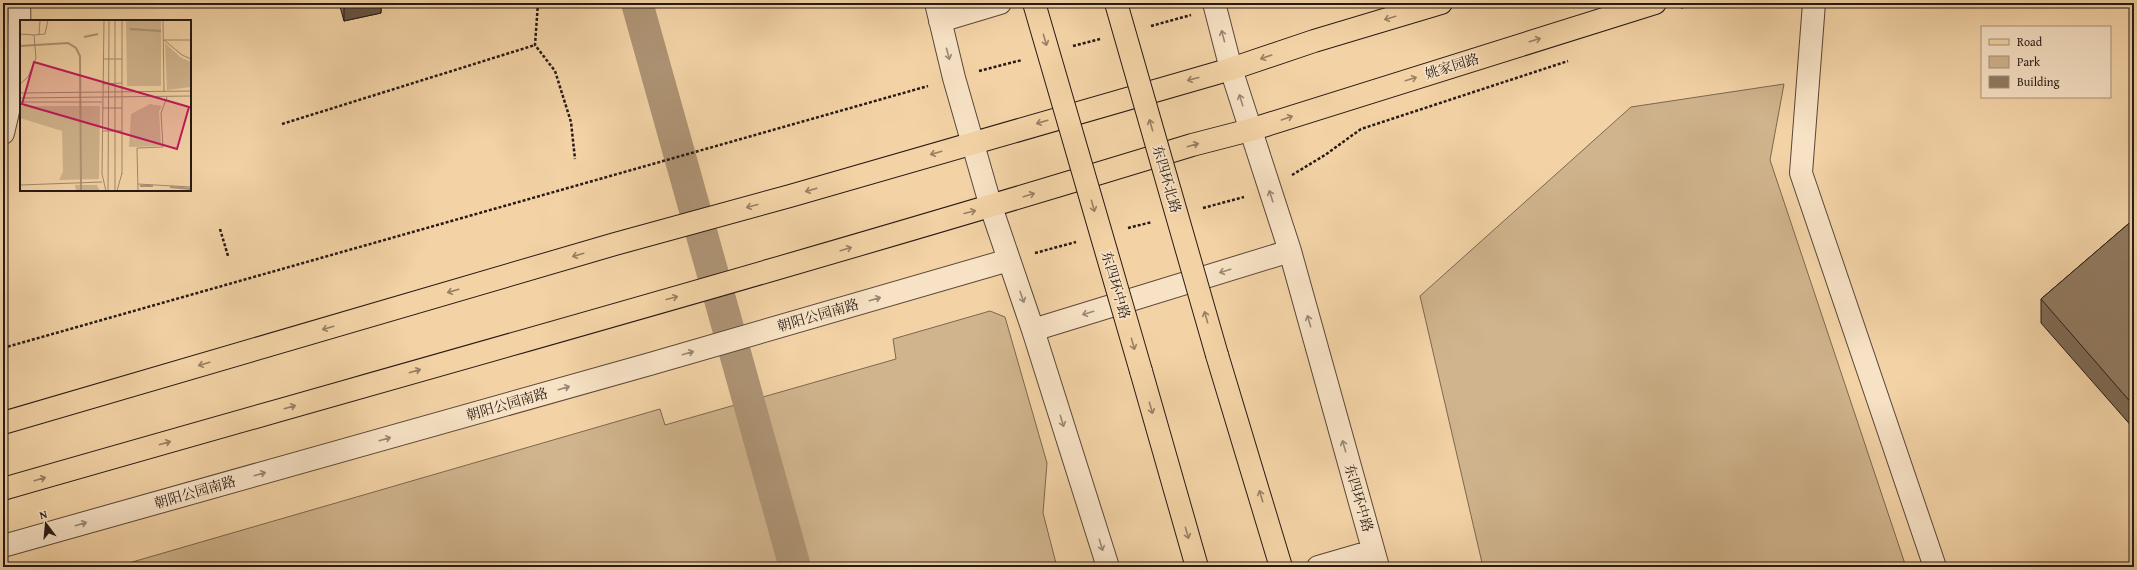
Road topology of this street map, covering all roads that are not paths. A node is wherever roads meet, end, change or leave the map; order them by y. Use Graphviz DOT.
graph roads {
  1 [pos="19,3"];
  2 [pos="1000,3"];
  3 [pos="1034,3"];
  4 [pos="1116,3"];
  5 [pos="1441,3"];
  6 [pos="1655,3"];
  7 [pos="1814,3"];
  8 [pos="1215,6"];
  9 [pos="938,12"];
  10 [pos="1231,69"];
  11 [pos="1250,130"];
  12 [pos="3,133"];
  13 [pos="973,143"];
  14 [pos="991,207"];
  15 [pos="1290,250"];
  16 [pos="1009,260"];
  17 [pos="1033,330"];
  18 [pos="3,422"];
  19 [pos="3,489"];
  20 [pos="3,546"];
  21 [pos="1376,559"];
  22 [pos="1195,562"];
  23 [pos="1108,567"];
  24 [pos="1281,567"];
  25 [pos="1318,567"];
  26 [pos="1935,567"];
  1 -- 12 [label="street"];
  2 -- 9 [label="street"];
  3 -- 22 [label="main road, 东四环中路, one-way, bridge"];
  24 -- 4 [label="main road, 东四环北路, one-way, bridge"];
  5 -- 10 [label="main road, one-way"];
  11 -- 6 [label="main road, 姚家园路, one-way"];
  7 -- 26 [label="street"];
  10 -- 8 [label="street, one-way"];
  9 -- 13 [label="street, one-way"];
  11 -- 10 [label="street, 东四环中路, one-way"];
  10 -- 13 [label="main road, one-way"];
  14 -- 11 [label="main road, 姚家园路, one-way"];
  15 -- 11 [label="street, 东四环中路, one-way"];
  13 -- 14 [label="street"];
  13 -- 18 [label="main road, one-way"];
  14 -- 16 [label="street"];
  19 -- 14 [label="main road, one-way"];
  15 -- 17 [label="street, one-way"];
  21 -- 15 [label="street, 东四环中路, one-way"];
  16 -- 17 [label="street, one-way"];
  20 -- 16 [label="street, 朝阳公园南路, one-way"];
  17 -- 23 [label="street, one-way"];
  21 -- 25 [label="street"];
}
